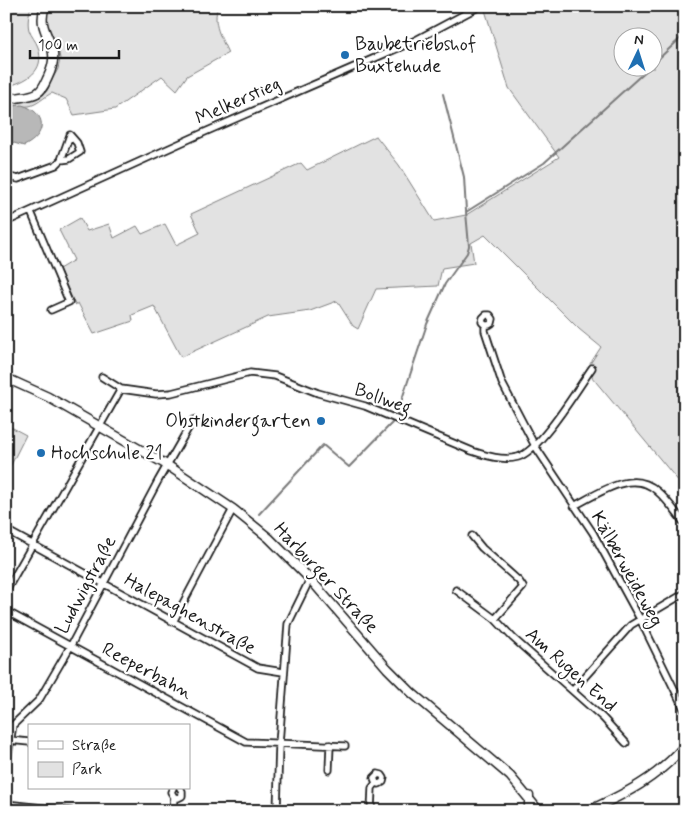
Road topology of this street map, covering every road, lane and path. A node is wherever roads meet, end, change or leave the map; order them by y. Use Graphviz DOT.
graph roads {
  1 [pos="45,6"];
  2 [pos="480,6"];
  3 [pos="6,101"];
  4 [pos="61,160"];
  5 [pos="6,176"];
  6 [pos="31,212"];
  7 [pos="6,222"];
  8 [pos="51,310"];
  9 [pos="485,325"];
  10 [pos="592,368"];
  11 [pos="102,377"];
  12 [pos="6,378"];
  13 [pos="121,389"];
  14 [pos="193,420"];
  15 [pos="100,426"];
  16 [pos="535,446"];
  17 [pos="167,465"];
  18 [pos="574,506"];
  19 [pos="233,509"];
  20 [pos="685,524"];
  21 [pos="6,530"];
  22 [pos="472,536"];
  23 [pos="32,545"];
  24 [pos="310,579"];
  25 [pos="103,583"];
  26 [pos="456,590"];
  27 [pos="6,591"];
  28 [pos="685,593"];
  29 [pos="6,611"];
  30 [pos="495,619"];
  31 [pos="640,619"];
  32 [pos="173,622"];
  33 [pos="70,646"];
  34 [pos="283,672"];
  35 [pos="573,690"];
  36 [pos="685,711"];
  37 [pos="9,740"];
  38 [pos="28,742"];
  39 [pos="626,743"];
  40 [pos="278,744"];
  41 [pos="330,745"];
  42 [pos="685,745"];
  43 [pos="345,746"];
  44 [pos="7,761"];
  45 [pos="329,770"];
  46 [pos="376,783"];
  47 [pos="172,790"];
  48 [pos="181,790"];
  49 [pos="529,796"];
  50 [pos="174,798"];
  51 [pos="6,804"];
  52 [pos="71,811"];
  53 [pos="173,811"];
  54 [pos="277,811"];
  55 [pos="371,811"];
  56 [pos="530,811"];
  57 [pos="539,811"];
  58 [pos="588,811"];
  1 -- 3 [label="street"];
  2 -- 6 [label="street, Melkerstieg"];
  4 -- 5 [label="street"];
  6 -- 7 [label="street, Melkerstieg"];
  6 -- 8 [label="street"];
  9 -- 16 [label="street, Kälberweideweg"];
  10 -- 16 [label="street, Bollweg"];
  11 -- 13 [label="street, Bollweg"];
  12 -- 15 [label="street, Harburger Straße"];
  13 -- 15 [label="street"];
  13 -- 16 [label="street, Bollweg"];
  14 -- 17 [label="street, Ludwigstraße"];
  15 -- 17 [label="street, Harburger Straße"];
  15 -- 23 [label="street"];
  16 -- 18 [label="street, Kälberweideweg"];
  17 -- 19 [label="street, Harburger Straße"];
  17 -- 25 [label="street, Ludwigstraße"];
  18 -- 20 [label="street"];
  18 -- 31 [label="street, Kälberweideweg"];
  19 -- 24 [label="street, Harburger Straße"];
  19 -- 32 [label="street"];
  21 -- 23 [label="street, Halepaghenstraße"];
  22 -- 30 [label="street"];
  23 -- 25 [label="street, Halepaghenstraße"];
  23 -- 27 [label="street"];
  24 -- 34 [label="street"];
  24 -- 49 [label="street, Harburger Straße"];
  25 -- 32 [label="street, Halepaghenstraße"];
  25 -- 33 [label="street, Ludwigstraße"];
  26 -- 30 [label="street, Am Rugen End"];
  28 -- 31 [label="street"];
  29 -- 33 [label="street, Reeperbahn"];
  30 -- 35 [label="street, Am Rugen End"];
  31 -- 35 [label="street"];
  31 -- 36 [label="street, Kälberweideweg"];
  32 -- 34 [label="street, Halepaghenstraße"];
  33 -- 37 [label="street, Ludwigstraße"];
  33 -- 40 [label="street, Reeperbahn"];
  34 -- 40 [label="street"];
  35 -- 39 [label="street, Am Rugen End"];
  37 -- 38 [label="street"];
  37 -- 44 [label="street, Ludwigstraße"];
  40 -- 41 [label="street, Reeperbahn"];
  40 -- 54 [label="street"];
  41 -- 43 [label="street, Reeperbahn"];
  41 -- 45 [label="street"];
  42 -- 58 [label="street"];
  46 -- 55 [label="street"];
  47 -- 50 [label="street"];
  48 -- 50 [label="street"];
  49 -- 56 [label="street"];
  49 -- 57 [label="street, Harburger Straße"];
  50 -- 53 [label="street"];
  51 -- 52 [label="street"];
}
